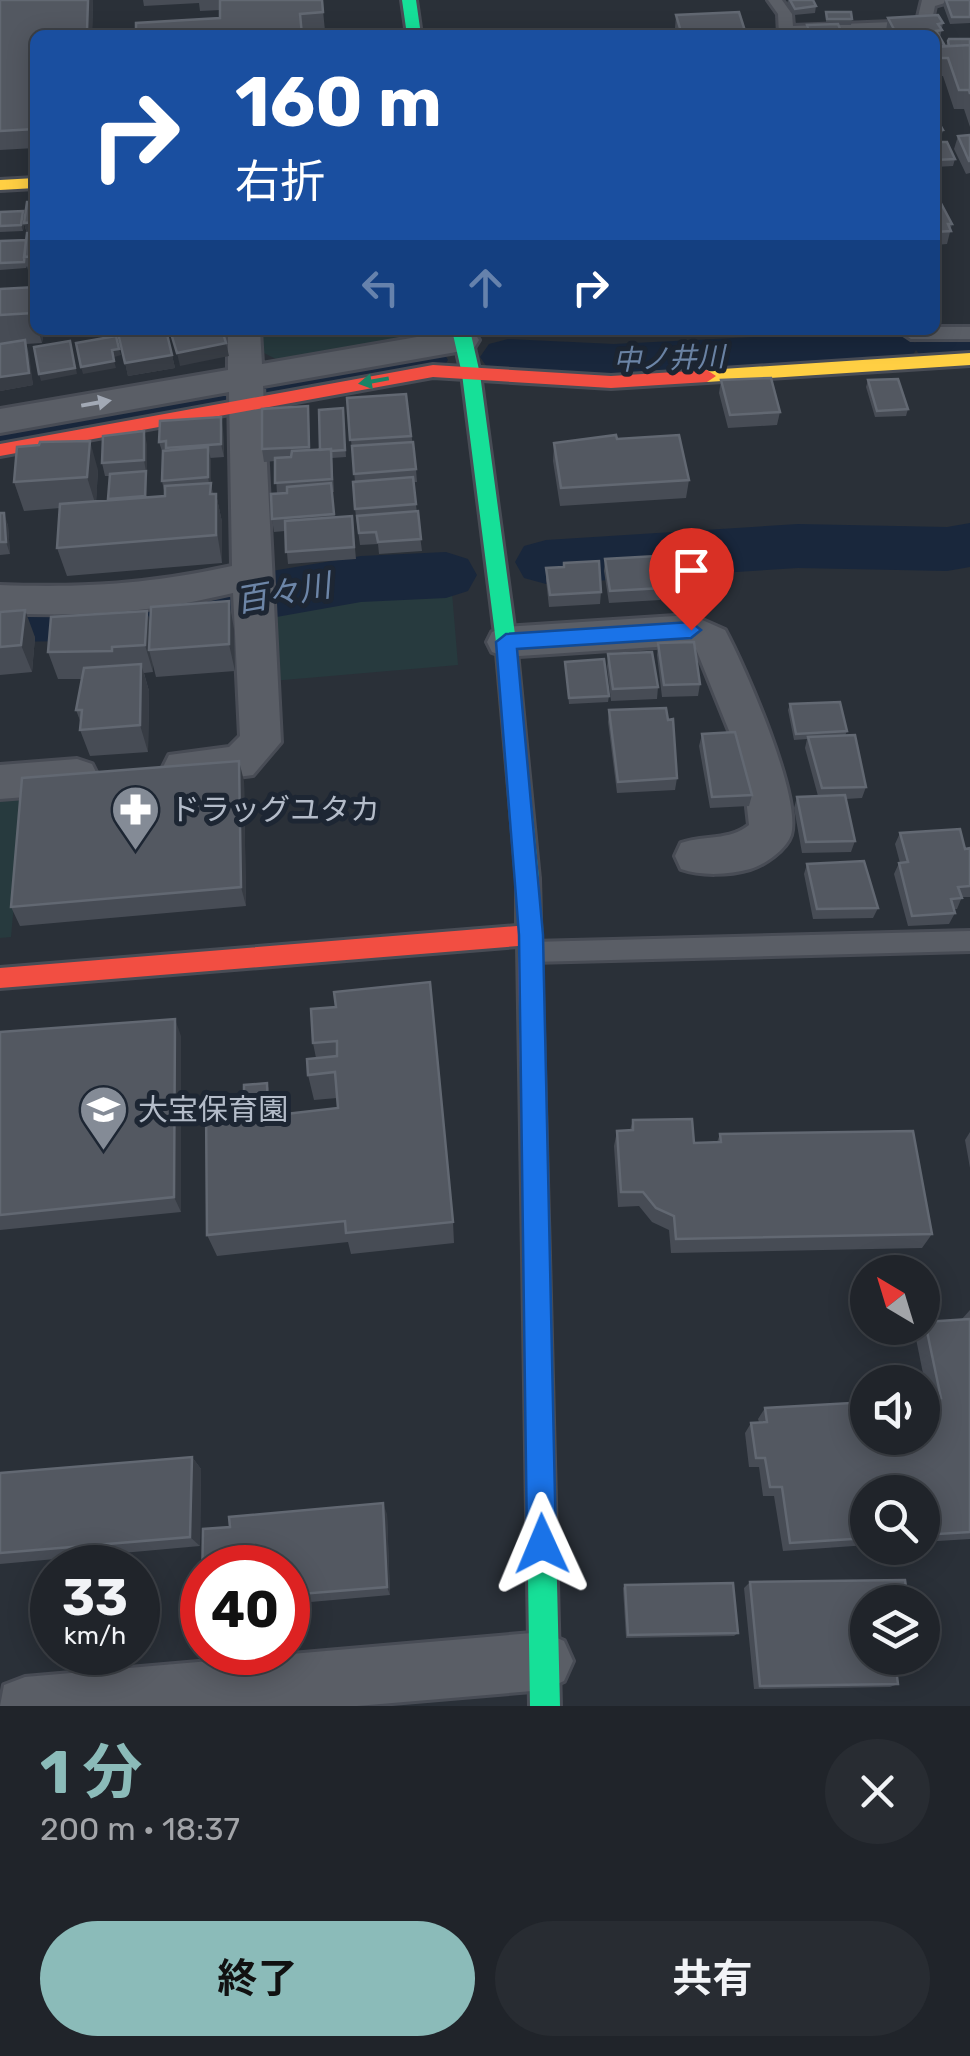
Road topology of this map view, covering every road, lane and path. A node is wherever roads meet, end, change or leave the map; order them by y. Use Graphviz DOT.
graph roads {
  1 [pos="409,0"];
  2 [pos="776,0"];
  3 [pos="948,0"];
  4 [pos="413,30"];
  5 [pos="787,30"];
  6 [pos="838,30"];
  7 [pos="30,183"];
  8 [pos="0,185"];
  9 [pos="940,332"];
  10 [pos="970,333"];
  11 [pos="244,335"];
  12 [pos="461,335"];
  13 [pos="911,335"];
  14 [pos="970,360"];
  15 [pos="925,364"];
  16 [pos="471,374"];
  17 [pos="247,390"];
  18 [pos="0,421"];
  19 [pos="0,450"];
  20 [pos="252,590"];
  21 [pos="0,599"];
  22 [pos="506,642"];
  23 [pos="0,782"];
  24 [pos="696,856"];
  25 [pos="970,941"];
  26 [pos="531,944"];
  27 [pos="0,978"];
  28 [pos="544,1684"];
  29 [pos="25,1706"];
  1 -- 4 [label="street"];
  2 -- 5 [label="lane"];
  3 -- 6 [label="lane"];
  7 -- 8 [label="street"];
  9 -- 10 [label="lane"];
  11 -- 17 [label="street"];
  12 -- 16 [label="street"];
  12 -- 17 [label="street"];
  13 -- 15 [label="lane"];
  14 -- 15 [label="street"];
  15 -- 16 [label="street"];
  16 -- 17 [label="street, one-way"];
  16 -- 22 [label="street"];
  18 -- 17 [label="street, one-way"];
  17 -- 19 [label="street"];
  17 -- 20 [label="street"];
  20 -- 21 [label="street"];
  20 -- 23 [label="street"];
  22 -- 24 [label="street"];
  22 -- 26 [label="street"];
  25 -- 26 [label="lane"];
  26 -- 27 [label="street"];
  26 -- 28 [label="street"];
  28 -- 29 [label="street"];
}
